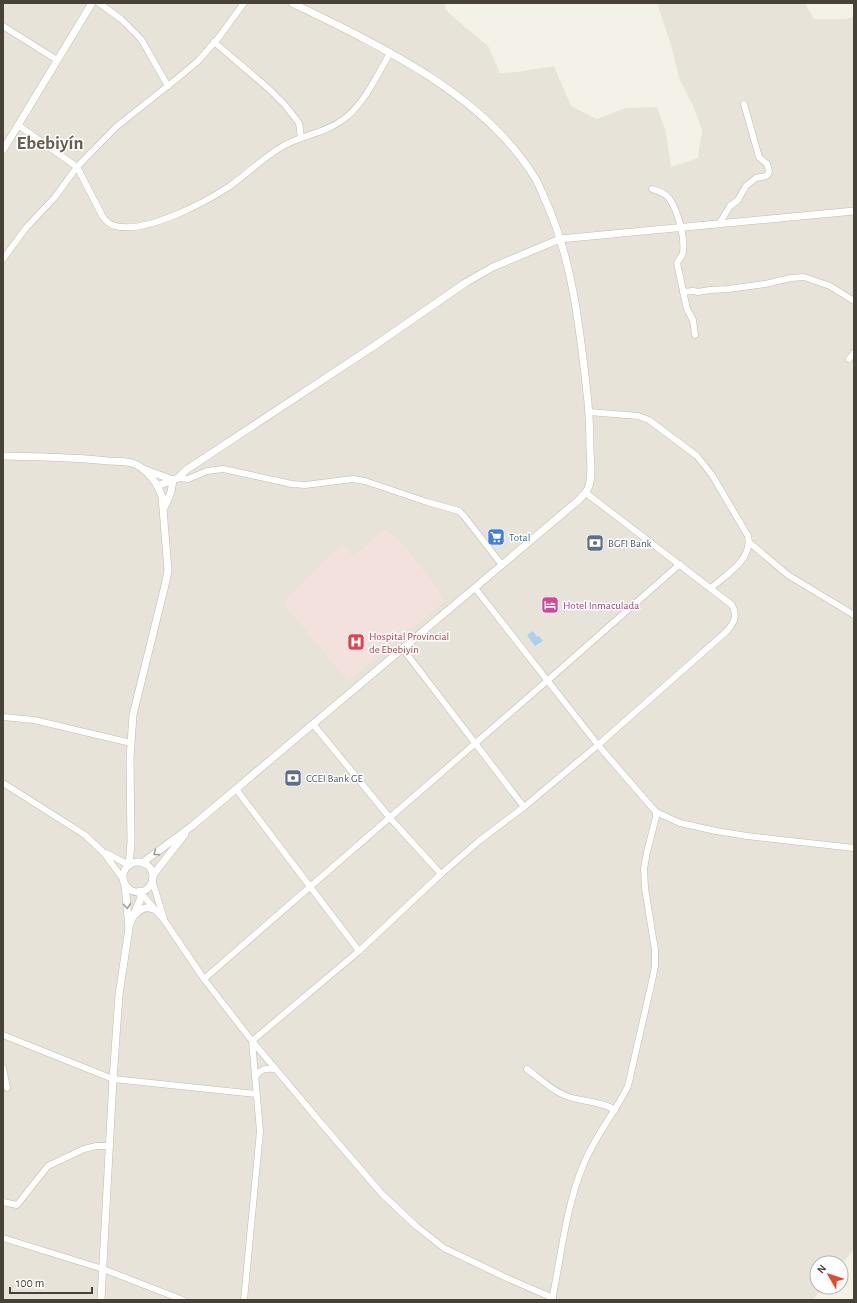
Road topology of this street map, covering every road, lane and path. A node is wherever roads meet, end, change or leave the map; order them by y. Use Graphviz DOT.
graph roads {
  1 [pos="92,3"];
  2 [pos="99,3"];
  3 [pos="244,3"];
  4 [pos="292,3"];
  5 [pos="3,26"];
  6 [pos="214,42"];
  7 [pos="390,52"];
  8 [pos="57,60"];
  9 [pos="168,86"];
  10 [pos="744,104"];
  11 [pos="18,125"];
  12 [pos="301,138"];
  13 [pos="6,140"];
  14 [pos="3,150"];
  15 [pos="77,167"];
  16 [pos="652,189"];
  17 [pos="854,210"];
  18 [pos="720,224"];
  19 [pos="681,228"];
  20 [pos="560,239"];
  21 [pos="3,259"];
  22 [pos="683,292"];
  23 [pos="854,301"];
  24 [pos="695,335"];
  25 [pos="854,353"];
  26 [pos="849,359"];
  27 [pos="589,412"];
  28 [pos="3,456"];
  29 [pos="143,469"];
  30 [pos="176,479"];
  31 [pos="158,486"];
  32 [pos="586,493"];
  33 [pos="163,510"];
  34 [pos="750,544"];
  35 [pos="680,564"];
  36 [pos="502,565"];
  37 [pos="475,588"];
  38 [pos="711,588"];
  39 [pos="854,615"];
  40 [pos="403,649"];
  41 [pos="547,681"];
  42 [pos="3,717"];
  43 [pos="313,724"];
  44 [pos="131,743"];
  45 [pos="474,744"];
  46 [pos="598,745"];
  47 [pos="3,783"];
  48 [pos="236,789"];
  49 [pos="524,807"];
  50 [pos="656,812"];
  51 [pos="390,818"];
  52 [pos="192,826"];
  53 [pos="131,842"];
  54 [pos="854,848"];
  55 [pos="104,853"];
  56 [pos="140,862"];
  57 [pos="129,865"];
  58 [pos="441,874"];
  59 [pos="152,877"];
  60 [pos="124,882"];
  61 [pos="310,886"];
  62 [pos="140,891"];
  63 [pos="153,909"];
  64 [pos="134,916"];
  65 [pos="164,920"];
  66 [pos="129,928"];
  67 [pos="359,950"];
  68 [pos="204,980"];
  69 [pos="4,1036"];
  70 [pos="252,1041"];
  71 [pos="3,1043"];
  72 [pos="3,1068"];
  73 [pos="275,1069"];
  74 [pos="527,1069"];
  75 [pos="255,1077"];
  76 [pos="113,1079"];
  77 [pos="7,1088"];
  78 [pos="256,1094"];
  79 [pos="615,1110"];
  80 [pos="109,1146"];
  81 [pos="3,1202"];
  82 [pos="3,1238"];
  83 [pos="103,1269"];
  84 [pos="552,1299"];
  85 [pos="101,1300"];
  86 [pos="184,1300"];
  87 [pos="244,1300"];
  1 -- 8 [label="street"];
  2 -- 9 [label="street"];
  3 -- 6 [label="street"];
  4 -- 7 [label="street"];
  5 -- 8 [label="street"];
  6 -- 9 [label="street"];
  6 -- 12 [label="street"];
  7 -- 12 [label="street"];
  7 -- 20 [label="street"];
  8 -- 11 [label="street"];
  9 -- 15 [label="street"];
  10 -- 18 [label="street"];
  11 -- 13 [label="street"];
  11 -- 15 [label="street"];
  12 -- 15 [label="street"];
  13 -- 14 [label="street"];
  15 -- 21 [label="street"];
  16 -- 19 [label="street"];
  17 -- 18 [label="street"];
  18 -- 19 [label="street"];
  19 -- 20 [label="street"];
  19 -- 22 [label="street"];
  20 -- 27 [label="street"];
  20 -- 30 [label="street"];
  22 -- 23 [label="street"];
  22 -- 24 [label="street"];
  25 -- 26 [label="street"];
  27 -- 32 [label="street"];
  27 -- 34 [label="street"];
  28 -- 29 [label="street"];
  29 -- 30 [label="street"];
  29 -- 31 [label="street"];
  30 -- 31 [label="street"];
  30 -- 33 [label="street"];
  30 -- 36 [label="street"];
  31 -- 33 [label="street"];
  32 -- 35 [label="street"];
  32 -- 36 [label="street"];
  33 -- 44 [label="street"];
  34 -- 38 [label="street"];
  34 -- 39 [label="street"];
  35 -- 38 [label="street"];
  35 -- 41 [label="street"];
  36 -- 37 [label="street"];
  37 -- 40 [label="street"];
  37 -- 41 [label="street"];
  38 -- 46 [label="street"];
  40 -- 43 [label="street"];
  40 -- 45 [label="street"];
  41 -- 45 [label="street"];
  41 -- 46 [label="street"];
  42 -- 44 [label="street"];
  43 -- 48 [label="street"];
  43 -- 51 [label="street"];
  44 -- 53 [label="street"];
  45 -- 49 [label="street"];
  45 -- 51 [label="street"];
  46 -- 49 [label="street"];
  46 -- 50 [label="street"];
  47 -- 55 [label="street"];
  48 -- 52 [label="street"];
  48 -- 61 [label="street"];
  49 -- 58 [label="street"];
  50 -- 54 [label="street"];
  50 -- 79 [label="street"];
  51 -- 58 [label="street"];
  51 -- 61 [label="street"];
  52 -- 56 [label="street, one-way"];
  52 -- 59 [label="street"];
  53 -- 56 [label="street"];
  53 -- 57 [label="street"];
  55 -- 57 [label="street"];
  55 -- 60 [label="street"];
  56 -- 57 [label="street"];
  56 -- 59 [label="street"];
  57 -- 60 [label="street"];
  58 -- 67 [label="street"];
  59 -- 62 [label="street"];
  59 -- 65 [label="street"];
  60 -- 62 [label="street"];
  60 -- 66 [label="street, one-way"];
  61 -- 67 [label="street"];
  61 -- 68 [label="street"];
  62 -- 63 [label="street"];
  62 -- 64 [label="street"];
  63 -- 64 [label="street"];
  63 -- 65 [label="street"];
  64 -- 66 [label="street"];
  65 -- 68 [label="street"];
  66 -- 76 [label="street"];
  67 -- 70 [label="street"];
  68 -- 70 [label="street"];
  69 -- 71 [label="street"];
  69 -- 76 [label="street"];
  70 -- 73 [label="street"];
  70 -- 75 [label="street"];
  72 -- 77 [label="street"];
  73 -- 75 [label="street"];
  73 -- 84 [label="street"];
  74 -- 79 [label="street"];
  75 -- 78 [label="street"];
  76 -- 78 [label="street"];
  76 -- 80 [label="street"];
  78 -- 87 [label="street"];
  79 -- 84 [label="street"];
  80 -- 81 [label="street"];
  80 -- 83 [label="street"];
  82 -- 83 [label="street"];
  83 -- 85 [label="street"];
  83 -- 86 [label="street"];
}
